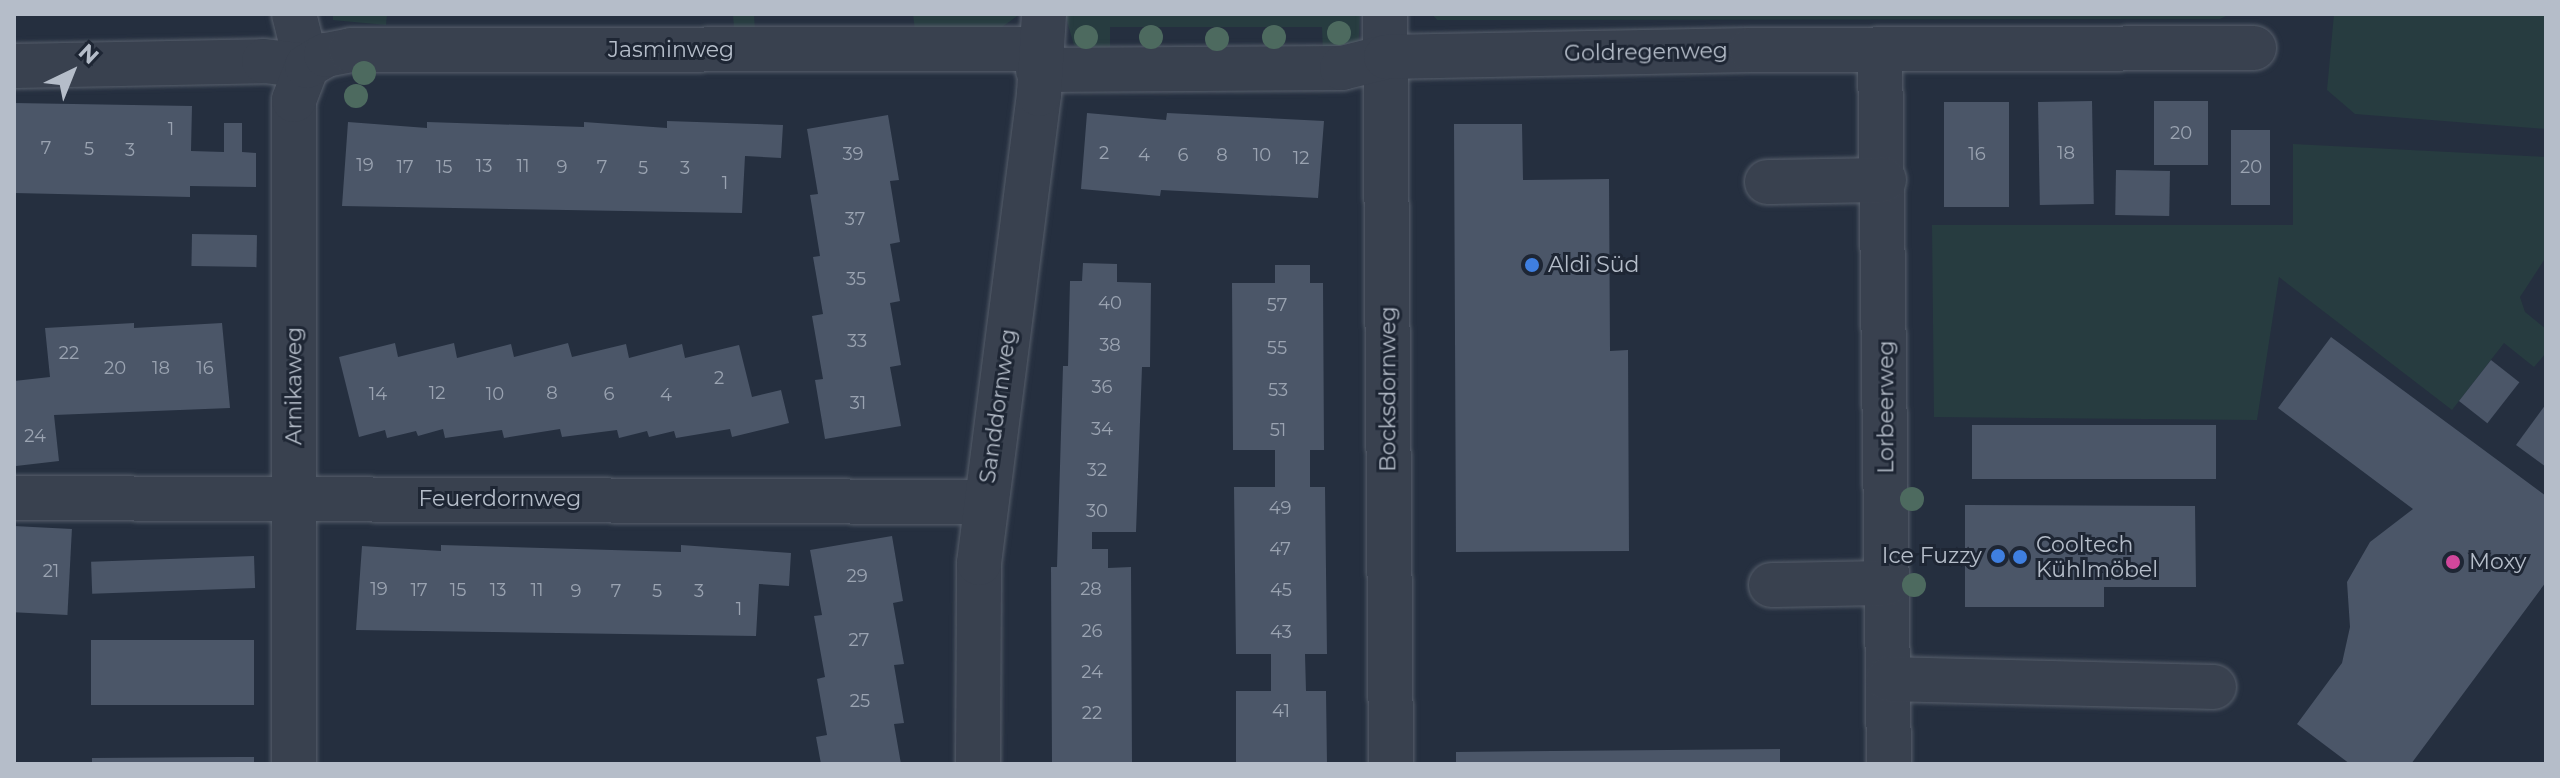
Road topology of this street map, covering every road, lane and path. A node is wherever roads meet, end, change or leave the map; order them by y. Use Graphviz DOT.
graph roads {
  1 [pos="294,14"];
  2 [pos="1385,14"];
  3 [pos="1040,44"];
  4 [pos="2254,48"];
  5 [pos="1880,50"];
  6 [pos="1386,57"];
  7 [pos="14,66"];
  8 [pos="307,66"];
  9 [pos="1884,180"];
  10 [pos="1767,182"];
  11 [pos="14,498"];
  12 [pos="293,498"];
  13 [pos="985,502"];
  14 [pos="1888,583"];
  15 [pos="1771,585"];
  16 [pos="1888,679"];
  17 [pos="2214,687"];
  18 [pos="294,764"];
  19 [pos="978,764"];
  20 [pos="1391,764"];
  21 [pos="1889,764"];
  1 -- 8 [label="street"];
  2 -- 6 [label="street, Bocksdornweg"];
  3 -- 6 [label="street, Goldregenweg"];
  3 -- 8 [label="street, Jasminweg"];
  3 -- 13 [label="street, Sanddornweg"];
  4 -- 5 [label="street, Goldregenweg"];
  5 -- 6 [label="street, Goldregenweg"];
  5 -- 9 [label="street, Lorbeerweg"];
  6 -- 20 [label="street, Bocksdornweg"];
  7 -- 8 [label="street"];
  8 -- 12 [label="street, Arnikaweg"];
  9 -- 10 [label="street"];
  9 -- 14 [label="street, Lorbeerweg"];
  11 -- 12 [label="street, Feuerdornweg"];
  12 -- 13 [label="street, Feuerdornweg"];
  12 -- 18 [label="street, Arnikaweg"];
  13 -- 19 [label="street, Sanddornweg"];
  14 -- 15 [label="street"];
  14 -- 16 [label="street, Lorbeerweg"];
  16 -- 17 [label="street"];
  16 -- 21 [label="street, Lorbeerweg"];
}
